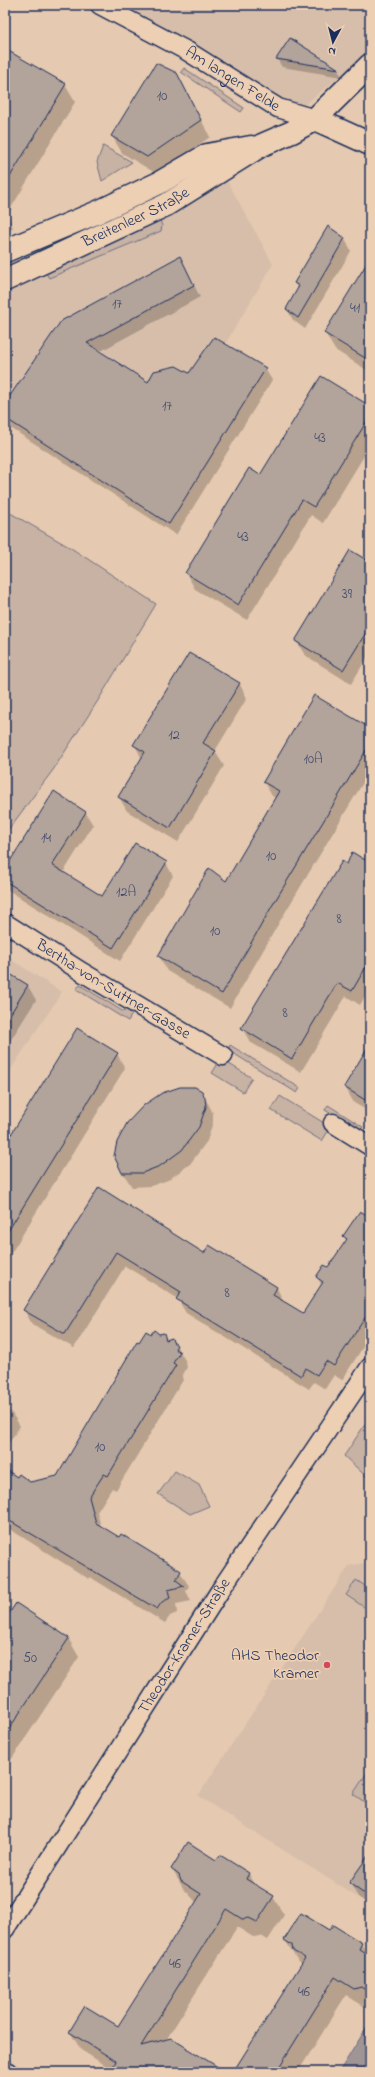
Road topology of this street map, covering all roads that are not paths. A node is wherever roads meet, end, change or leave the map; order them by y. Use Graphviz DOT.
graph roads {
  1 [pos="100,5"];
  2 [pos="370,65"];
  3 [pos="315,119"];
  4 [pos="370,144"];
  5 [pos="262,145"];
  6 [pos="5,251"];
  7 [pos="5,280"];
  8 [pos="5,923"];
  9 [pos="223,1056"];
  10 [pos="333,1123"];
  11 [pos="370,1146"];
  12 [pos="370,1367"];
  13 [pos="5,1929"];
  14 [pos="5,2070"];
  15 [pos="8,2072"];
  1 -- 3 [label="street, Am langen Felde"];
  2 -- 3 [label="main road, Breitenleer Straße"];
  3 -- 4 [label="main road, Am langen Felde"];
  3 -- 5 [label="main road, Breitenleer Straße"];
  5 -- 6 [label="main road, Breitenleer Straße"];
  5 -- 7 [label="main road, Breitenleer Straße"];
  8 -- 9 [label="street, Bertha-von-Suttner-Gasse"];
  10 -- 11 [label="street"];
  12 -- 13 [label="street, Theodor-Kramer-Straße"];
  14 -- 15 [label="street"];
}
